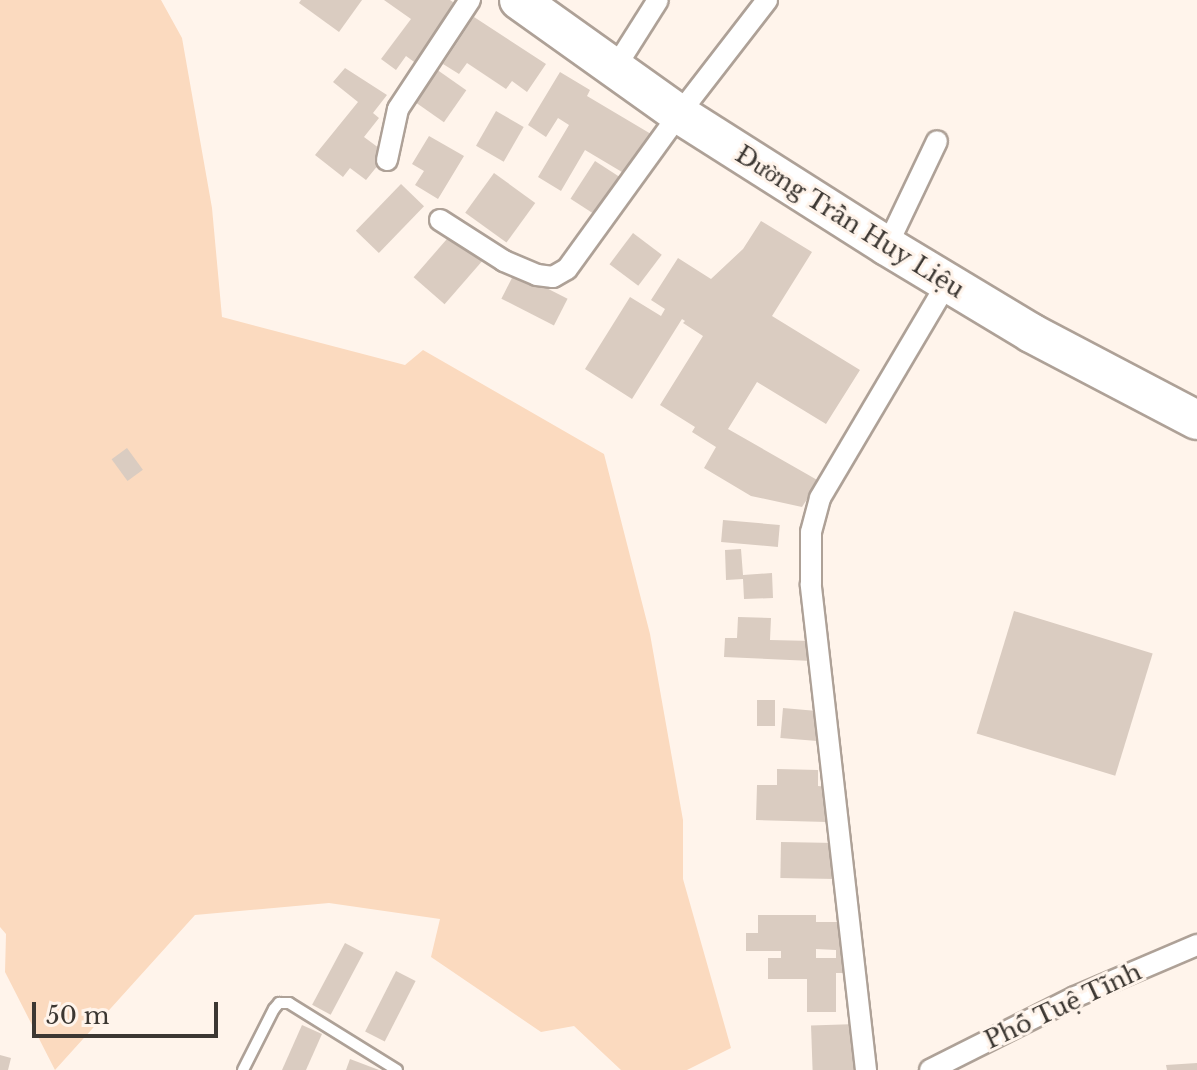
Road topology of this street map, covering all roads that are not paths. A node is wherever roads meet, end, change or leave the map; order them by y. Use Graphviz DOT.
graph roads {
  1 [pos="470,0"];
  2 [pos="519,0"];
  3 [pos="658,0"];
  4 [pos="767,0"];
  5 [pos="615,68"];
  6 [pos="679,114"];
  7 [pos="937,141"];
  8 [pos="387,160"];
  9 [pos="440,220"];
  10 [pos="887,246"];
  11 [pos="947,283"];
  12 [pos="1197,420"];
  13 [pos="1197,945"];
  14 [pos="243,1070"];
  15 [pos="397,1070"];
  16 [pos="866,1070"];
  17 [pos="930,1070"];
  1 -- 8 [label="street"];
  2 -- 5 [label="highway, Đường Trần Huy Liệu"];
  3 -- 5 [label="street"];
  4 -- 6 [label="street"];
  5 -- 6 [label="highway, Đường Trần Huy Liệu"];
  6 -- 9 [label="street"];
  6 -- 10 [label="highway, Đường Trần Huy Liệu"];
  7 -- 10 [label="street"];
  10 -- 11 [label="highway, Đường Trần Huy Liệu"];
  11 -- 12 [label="highway, Đường Trần Huy Liệu"];
  11 -- 16 [label="street"];
  13 -- 17 [label="street, Phố Tuệ Tĩnh"];
  14 -- 15 [label="lane"];
}
